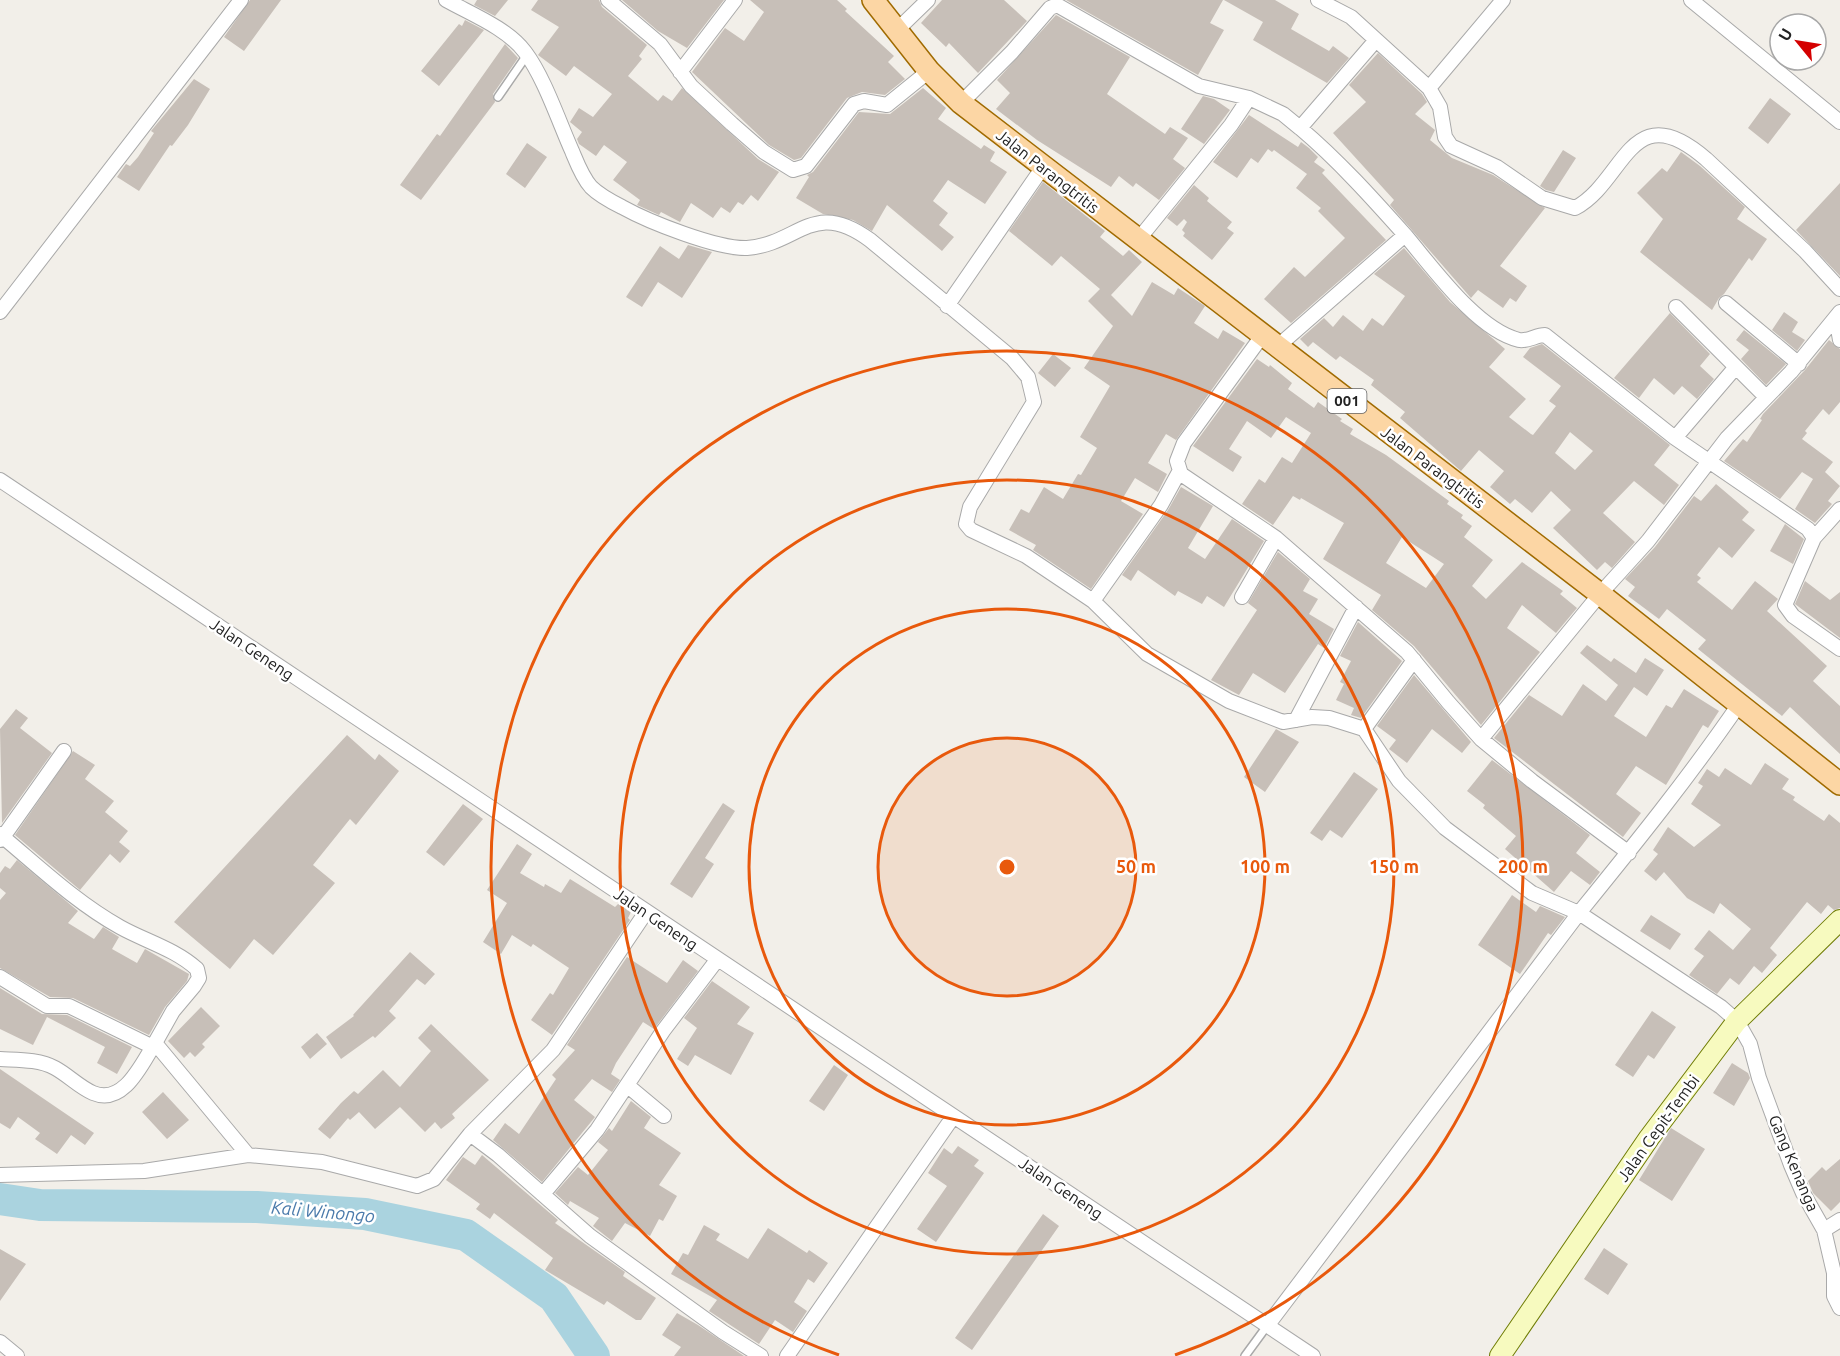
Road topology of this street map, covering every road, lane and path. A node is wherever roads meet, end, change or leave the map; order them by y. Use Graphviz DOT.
graph roads {
  1 [pos="241,0"];
  2 [pos="446,0"];
  3 [pos="608,0"];
  4 [pos="735,0"];
  5 [pos="873,0"];
  6 [pos="928,0"];
  7 [pos="1318,0"];
  8 [pos="1503,0"];
  9 [pos="1691,0"];
  10 [pos="896,31"];
  11 [pos="1376,40"];
  12 [pos="527,54"];
  13 [pos="929,71"];
  14 [pos="680,72"];
  15 [pos="1430,88"];
  16 [pos="498,97"];
  17 [pos="1249,98"];
  18 [pos="961,104"];
  19 [pos="1840,122"];
  20 [pos="1300,128"];
  21 [pos="1043,167"];
  22 [pos="1405,235"];
  23 [pos="1138,240"];
  24 [pos="1840,289"];
  25 [pos="1726,303"];
  26 [pos="947,306"];
  27 [pos="1676,307"];
  28 [pos="0,312"];
  29 [pos="1838,314"];
  30 [pos="1840,340"];
  31 [pos="1269,342"];
  32 [pos="1799,364"];
  33 [pos="1735,368"];
  34 [pos="1766,397"];
  35 [pos="1675,438"];
  36 [pos="1709,460"];
  37 [pos="1179,472"];
  38 [pos="0,480"];
  39 [pos="1840,509"];
  40 [pos="1276,538"];
  41 [pos="1814,538"];
  42 [pos="1600,594"];
  43 [pos="1242,597"];
  44 [pos="1093,601"];
  45 [pos="1356,607"];
  46 [pos="1840,649"];
  47 [pos="1414,660"];
  48 [pos="1740,703"];
  49 [pos="1296,720"];
  50 [pos="1365,729"];
  51 [pos="1481,739"];
  52 [pos="64,751"];
  53 [pos="1840,784"];
  54 [pos="1,837"];
  55 [pos="1629,853"];
  56 [pos="646,912"];
  57 [pos="1579,913"];
  58 [pos="1840,920"];
  59 [pos="717,960"];
  60 [pos="0,977"];
  61 [pos="1737,1021"];
  62 [pos="154,1045"];
  63 [pos="0,1059"];
  64 [pos="628,1086"];
  65 [pos="664,1116"];
  66 [pos="953,1117"];
  67 [pos="470,1134"];
  68 [pos="248,1155"];
  69 [pos="0,1175"];
  70 [pos="543,1194"];
  71 [pos="1840,1220"];
  72 [pos="1824,1230"];
  73 [pos="1840,1308"];
  74 [pos="1267,1326"];
  75 [pos="0,1342"];
  76 [pos="17,1356"];
  77 [pos="761,1356"];
  78 [pos="787,1356"];
  79 [pos="1245,1356"];
  80 [pos="1313,1356"];
  81 [pos="1500,1356"];
  1 -- 28 [label="street"];
  2 -- 12 [label="street"];
  3 -- 14 [label="street"];
  4 -- 14 [label="street"];
  5 -- 10 [label="main road, Jalan Parangtritis / 001"];
  6 -- 10 [label="street"];
  7 -- 11 [label="street"];
  8 -- 15 [label="street"];
  9 -- 19 [label="street"];
  10 -- 13 [label="main road, Jalan Parangtritis / 001"];
  11 -- 15 [label="street"];
  11 -- 20 [label="street"];
  12 -- 16 [label="lane"];
  12 -- 26 [label="street"];
  13 -- 14 [label="street"];
  13 -- 18 [label="main road, Jalan Parangtritis / 001"];
  15 -- 24 [label="street"];
  17 -- 18 [label="street"];
  17 -- 20 [label="street"];
  17 -- 23 [label="street"];
  18 -- 21 [label="main road, Jalan Parangtritis / 001"];
  20 -- 22 [label="street"];
  21 -- 23 [label="main road, Jalan Parangtritis / 001"];
  21 -- 26 [label="street"];
  22 -- 31 [label="street"];
  22 -- 35 [label="street"];
  23 -- 31 [label="main road, Jalan Parangtritis / 001"];
  25 -- 32 [label="street"];
  26 -- 44 [label="street"];
  27 -- 33 [label="street"];
  29 -- 30 [label="street"];
  29 -- 32 [label="street"];
  31 -- 37 [label="street"];
  31 -- 42 [label="main road, Jalan Parangtritis / 001"];
  32 -- 34 [label="street"];
  33 -- 34 [label="street"];
  33 -- 35 [label="street"];
  34 -- 36 [label="street"];
  35 -- 36 [label="street"];
  36 -- 41 [label="street"];
  36 -- 42 [label="street"];
  37 -- 40 [label="street"];
  37 -- 44 [label="street"];
  38 -- 56 [label="street, Jalan Geneng"];
  39 -- 41 [label="street"];
  40 -- 43 [label="street"];
  40 -- 45 [label="street"];
  41 -- 46 [label="street"];
  42 -- 48 [label="main road, Jalan Parangtritis / 001"];
  42 -- 51 [label="street"];
  44 -- 49 [label="street"];
  45 -- 47 [label="street"];
  45 -- 49 [label="street"];
  47 -- 50 [label="street"];
  47 -- 51 [label="street"];
  48 -- 53 [label="main road, Jalan Parangtritis / 001"];
  48 -- 55 [label="street"];
  49 -- 50 [label="street"];
  50 -- 57 [label="street"];
  51 -- 55 [label="street"];
  52 -- 54 [label="street"];
  54 -- 62 [label="street"];
  55 -- 57 [label="street"];
  56 -- 59 [label="street, Jalan Geneng"];
  56 -- 67 [label="street"];
  57 -- 61 [label="street"];
  57 -- 74 [label="street"];
  58 -- 61 [label="main road, Jalan Cepit-Tembi"];
  59 -- 64 [label="street"];
  59 -- 66 [label="street, Jalan Geneng"];
  60 -- 62 [label="street"];
  61 -- 72 [label="street, Gang Kenanga"];
  61 -- 81 [label="main road, Jalan Cepit-Tembi"];
  62 -- 63 [label="street"];
  62 -- 68 [label="street"];
  64 -- 65 [label="street"];
  64 -- 70 [label="street"];
  66 -- 74 [label="street, Jalan Geneng"];
  66 -- 78 [label="street"];
  67 -- 68 [label="street"];
  67 -- 70 [label="street"];
  68 -- 69 [label="street"];
  70 -- 77 [label="street"];
  71 -- 72 [label="street"];
  72 -- 73 [label="street, Gang Kenanga"];
  74 -- 79 [label="lane"];
  74 -- 80 [label="street, Jalan Geneng"];
  75 -- 76 [label="street"];
}
